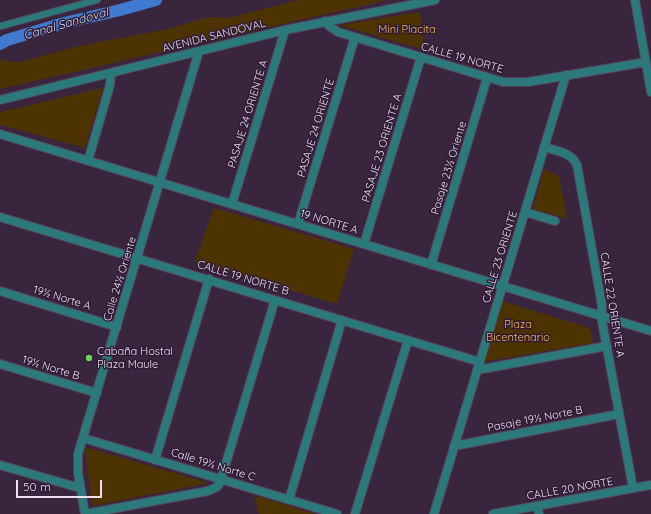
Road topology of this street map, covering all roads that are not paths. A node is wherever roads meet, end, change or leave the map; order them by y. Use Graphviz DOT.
graph roads {
  1 [pos="97,0"];
  2 [pos="435,0"];
  3 [pos="635,0"];
  4 [pos="325,21"];
  5 [pos="1,26"];
  6 [pos="285,30"];
  7 [pos="355,37"];
  8 [pos="199,51"];
  9 [pos="421,57"];
  10 [pos="646,62"];
  11 [pos="111,73"];
  12 [pos="566,75"];
  13 [pos="487,78"];
  14 [pos="651,92"];
  15 [pos="0,100"];
  16 [pos="0,134"];
  17 [pos="544,147"];
  18 [pos="88,161"];
  19 [pos="160,183"];
  20 [pos="232,204"];
  21 [pos="525,212"];
  22 [pos="0,216"];
  23 [pos="555,221"];
  24 [pos="298,224"];
  25 [pos="364,244"];
  26 [pos="138,258"];
  27 [pos="431,264"];
  28 [pos="210,279"];
  29 [pos="502,286"];
  30 [pos="0,291"];
  31 [pos="275,300"];
  32 [pos="602,316"];
  33 [pos="342,320"];
  34 [pos="117,327"];
  35 [pos="651,331"];
  36 [pos="408,340"];
  37 [pos="607,346"];
  38 [pos="0,364"];
  39 [pos="478,366"];
  40 [pos="97,393"];
  41 [pos="620,414"];
  42 [pos="83,438"];
  43 [pos="454,446"];
  44 [pos="155,460"];
  45 [pos="0,465"];
  46 [pos="222,480"];
  47 [pos="651,485"];
  48 [pos="80,488"];
  49 [pos="633,488"];
  50 [pos="289,500"];
  51 [pos="538,510"];
  52 [pos="85,514"];
  53 [pos="337,514"];
  54 [pos="355,514"];
  55 [pos="434,514"];
  56 [pos="493,514"];
  1 -- 5 [label="lane"];
  2 -- 4 [label="street, AVENIDA SANDOVAL"];
  3 -- 10 [label="street"];
  4 -- 6 [label="street, AVENIDA SANDOVAL"];
  4 -- 7 [label="street, CALLE 19 NORTE"];
  6 -- 8 [label="street, AVENIDA SANDOVAL"];
  6 -- 20 [label="street, PASAJE 24 ORIENTE A"];
  7 -- 9 [label="street, CALLE 19 NORTE"];
  7 -- 24 [label="street, PASAJE 24 ORIENTE"];
  8 -- 11 [label="street, AVENIDA SANDOVAL"];
  8 -- 19 [label="street, Calle 24½ Oriente"];
  9 -- 13 [label="street, CALLE 19 NORTE"];
  9 -- 25 [label="street, PASAJE 23 ORIENTE A"];
  10 -- 12 [label="street, CALLE 19 NORTE"];
  10 -- 14 [label="street"];
  11 -- 15 [label="street, AVENIDA SANDOVAL"];
  11 -- 18 [label="street"];
  12 -- 13 [label="street, CALLE 19 NORTE"];
  12 -- 17 [label="street, CALLE 23 ORIENTE"];
  13 -- 27 [label="street, Pasaje 23½ Oriente"];
  16 -- 18 [label="street, 19 NORTE A"];
  17 -- 21 [label="street, CALLE 23 ORIENTE"];
  17 -- 32 [label="street, CALLE 22 ORIENTE A"];
  18 -- 19 [label="street, 19 NORTE A"];
  19 -- 20 [label="street, 19 NORTE A"];
  19 -- 26 [label="street, Calle 24½ Oriente"];
  20 -- 24 [label="street, 19 NORTE A"];
  21 -- 23 [label="street"];
  21 -- 29 [label="street, CALLE 23 ORIENTE"];
  22 -- 26 [label="street, CALLE 19 NORTE B"];
  24 -- 25 [label="street, 19 NORTE A"];
  25 -- 27 [label="street, 19 NORTE A"];
  26 -- 28 [label="street, CALLE 19 NORTE B"];
  26 -- 34 [label="street, Calle 24½ Oriente"];
  27 -- 29 [label="street, 19 NORTE A"];
  28 -- 31 [label="street, CALLE 19 NORTE B"];
  28 -- 44 [label="street"];
  29 -- 32 [label="street, 19 NORTE A"];
  29 -- 39 [label="street, CALLE 23 ORIENTE"];
  30 -- 34 [label="street, 19½ Norte A"];
  31 -- 33 [label="street, CALLE 19 NORTE B"];
  31 -- 46 [label="street"];
  32 -- 35 [label="street, 19 NORTE A"];
  32 -- 37 [label="street, CALLE 22 ORIENTE A"];
  33 -- 36 [label="street, CALLE 19 NORTE B"];
  33 -- 50 [label="street"];
  34 -- 40 [label="street, Calle 24½ Oriente"];
  36 -- 39 [label="street, CALLE 19 NORTE B"];
  36 -- 54 [label="street"];
  37 -- 39 [label="street"];
  37 -- 41 [label="street, CALLE 22 ORIENTE A"];
  38 -- 40 [label="street, 19½ Norte B"];
  39 -- 43 [label="street, CALLE 23 ORIENTE"];
  40 -- 42 [label="street, Calle 24½ Oriente"];
  41 -- 43 [label="street, Pasaje 19½ Norte B"];
  41 -- 49 [label="street, CALLE 22 ORIENTE A"];
  42 -- 44 [label="street, Calle 19½ Norte C"];
  42 -- 48 [label="street, Calle 24½ Oriente"];
  43 -- 55 [label="street, CALLE 23 ORIENTE"];
  44 -- 46 [label="street, Calle 19½ Norte C"];
  45 -- 48 [label="street"];
  46 -- 50 [label="street, Calle 19½ Norte C"];
  46 -- 52 [label="street"];
  47 -- 49 [label="street, CALLE 20 NORTE"];
  48 -- 52 [label="street, Calle 24½ Oriente"];
  49 -- 51 [label="street, CALLE 20 NORTE"];
  50 -- 53 [label="street, Calle 19½ Norte C"];
  51 -- 56 [label="street, CALLE 20 NORTE"];
}
